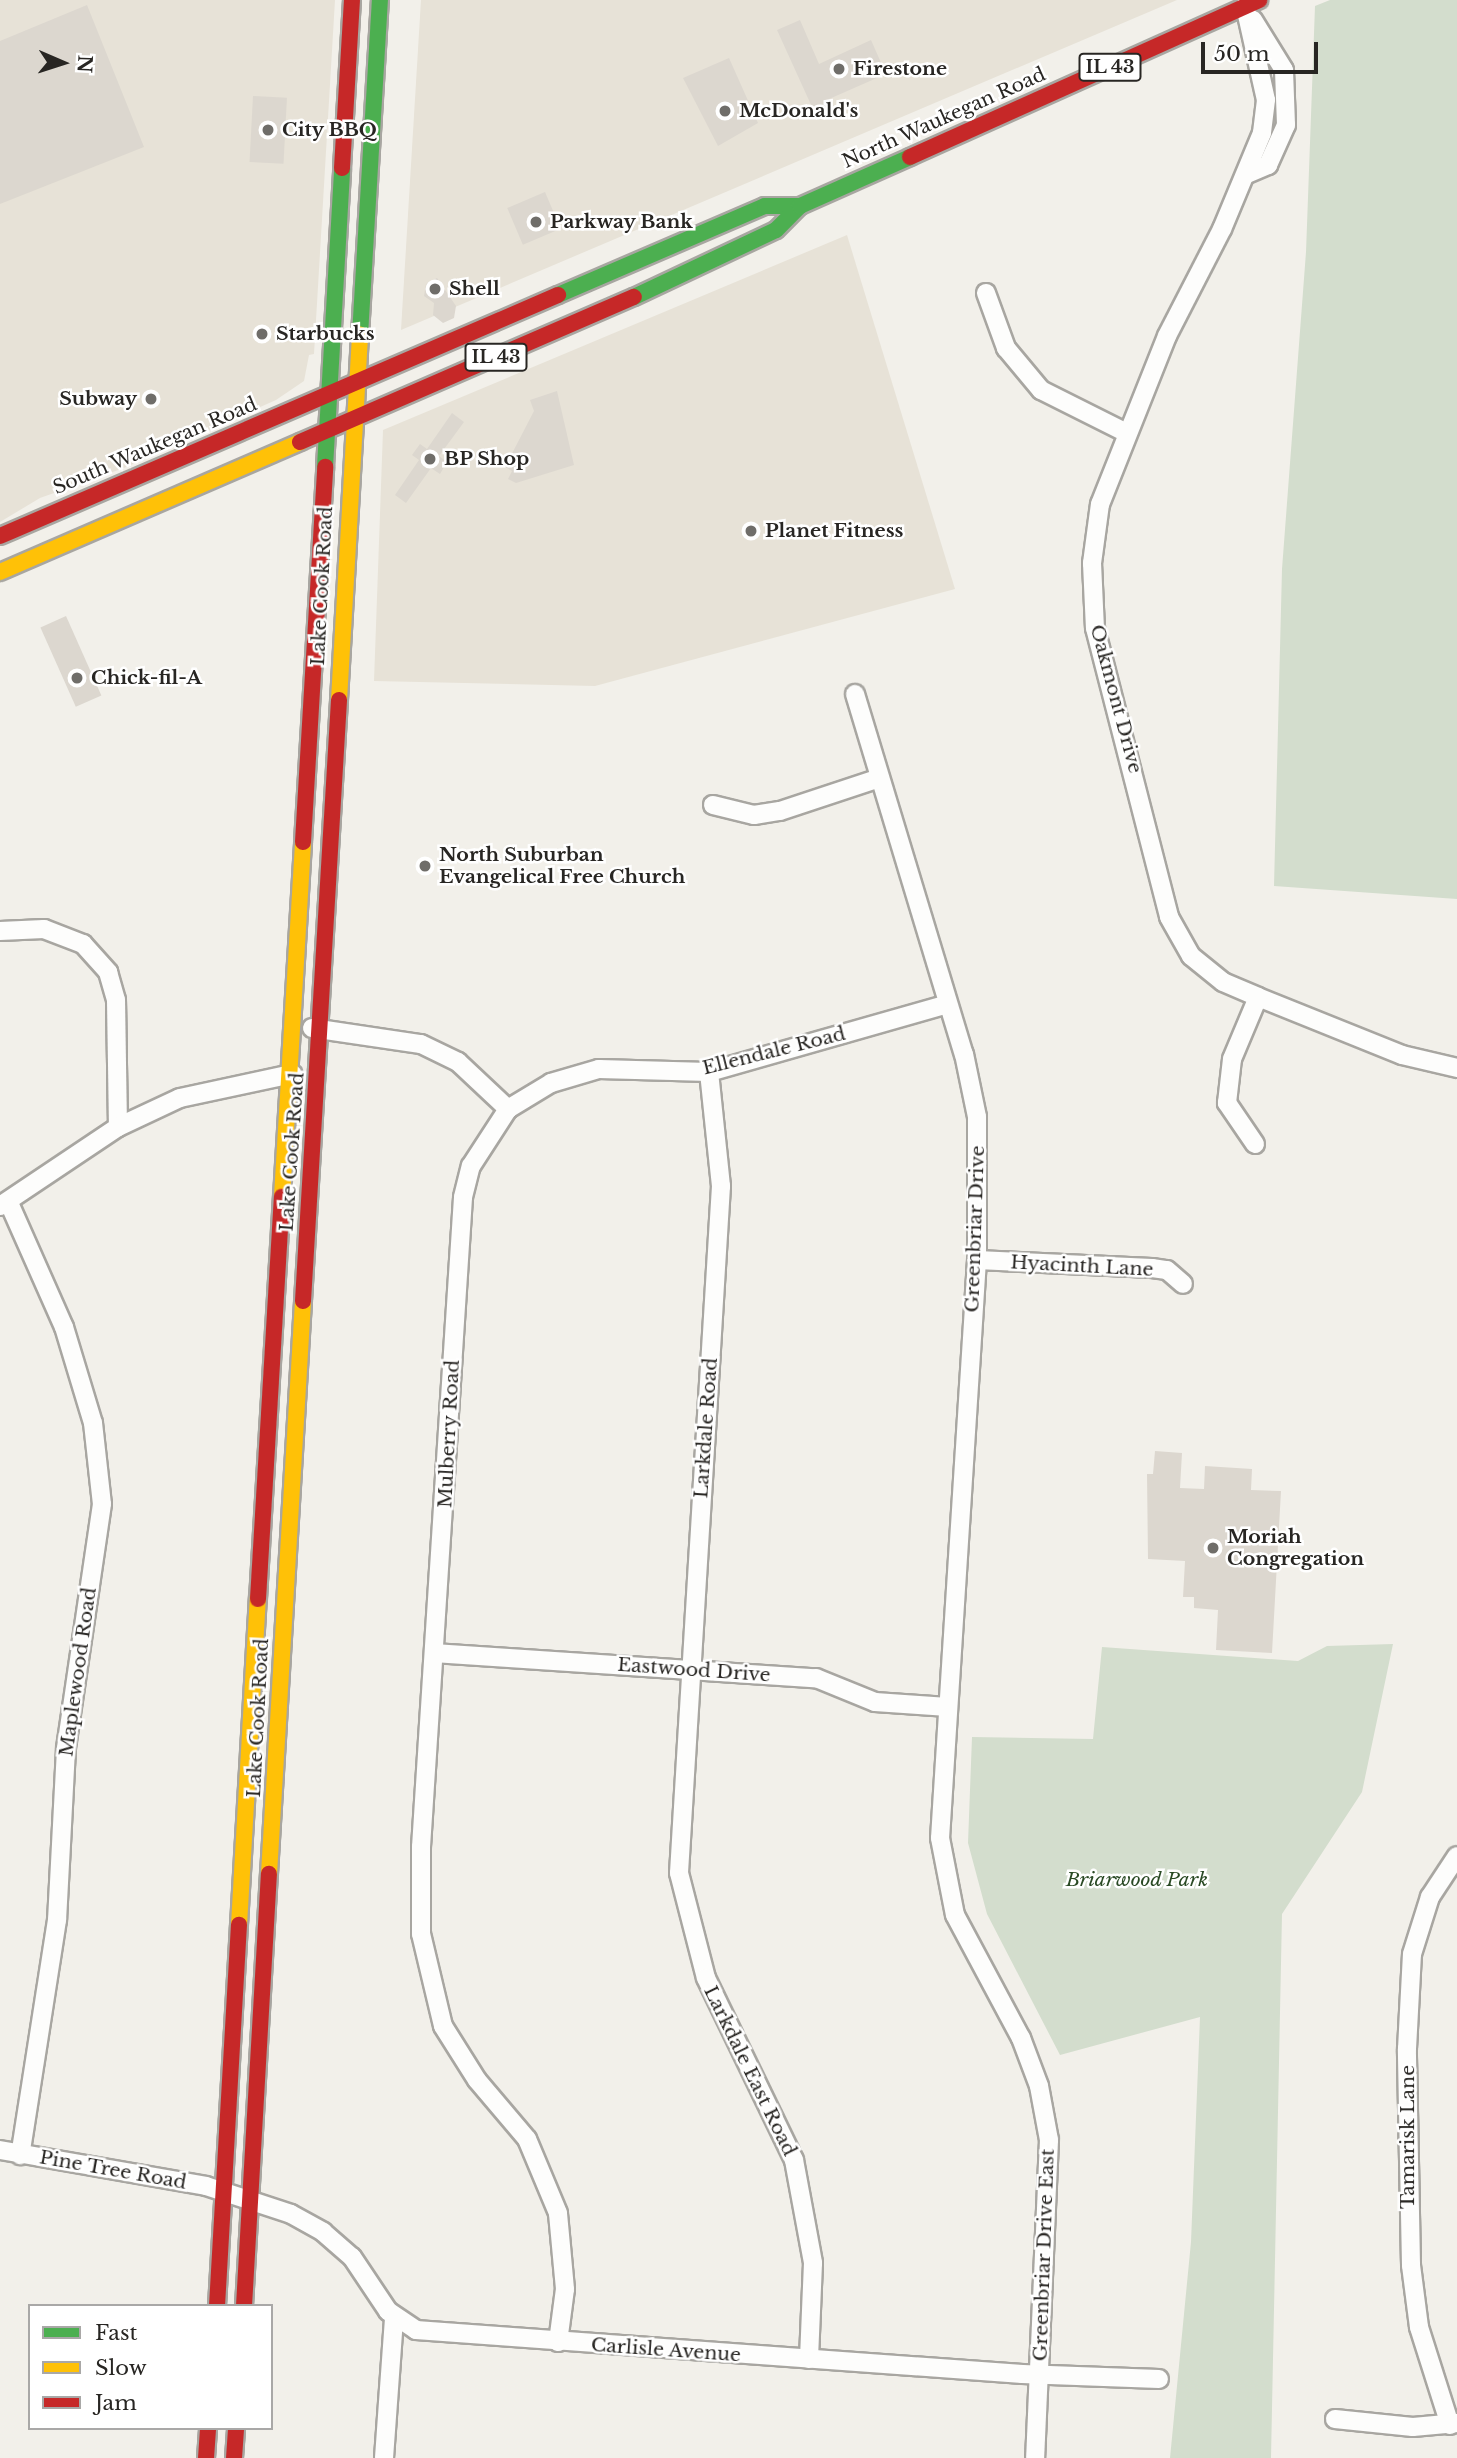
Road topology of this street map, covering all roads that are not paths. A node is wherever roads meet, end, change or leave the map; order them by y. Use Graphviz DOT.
graph roads {
  1 [pos="352,0"];
  2 [pos="380,0"];
  3 [pos="1252,3"];
  4 [pos="800,206"];
  5 [pos="986,293"];
  6 [pos="354,383"];
  7 [pos="327,396"];
  8 [pos="352,420"];
  9 [pos="325,433"];
  10 [pos="1127,433"];
  11 [pos="0,536"];
  12 [pos="0,572"];
  13 [pos="855,694"];
  14 [pos="880,778"];
  15 [pos="713,805"];
  16 [pos="0,931"];
  17 [pos="1258,997"];
  18 [pos="948,1004"];
  19 [pos="295,1026"];
  20 [pos="321,1029"];
  21 [pos="1457,1068"];
  22 [pos="709,1072"];
  23 [pos="292,1074"];
  24 [pos="509,1109"];
  25 [pos="118,1127"];
  26 [pos="1255,1144"];
  27 [pos="4,1205"];
  28 [pos="977,1260"];
  29 [pos="1183,1284"];
  30 [pos="435,1653"];
  31 [pos="691,1670"];
  32 [pos="948,1707"];
  33 [pos="944,1780"];
  34 [pos="683,1785"];
  35 [pos="1457,1856"];
  36 [pos="0,2150"];
  37 [pos="20,2155"];
  38 [pos="225,2195"];
  39 [pos="251,2203"];
  40 [pos="217,2304"];
  41 [pos="244,2304"];
  42 [pos="394,2317"];
  43 [pos="558,2342"];
  44 [pos="809,2359"];
  45 [pos="1040,2375"];
  46 [pos="1159,2379"];
  47 [pos="1335,2419"];
  48 [pos="1453,2424"];
  49 [pos="208,2430"];
  50 [pos="236,2430"];
  51 [pos="206,2458"];
  52 [pos="234,2458"];
  53 [pos="384,2458"];
  54 [pos="1035,2458"];
  1 -- 7 [label="main road, Lake Cook Road"];
  2 -- 6 [label="main road, Lake Cook Road"];
  3 -- 4 [label="main road, North Waukegan Road / IL 43"];
  3 -- 10 [label="street, Oakmont Drive"];
  4 -- 6 [label="main road, North Waukegan Road / IL 43"];
  4 -- 8 [label="main road, North Waukegan Road / IL 43"];
  5 -- 10 [label="street"];
  6 -- 7 [label="main road, IL 43"];
  6 -- 8 [label="main road, Lake Cook Road"];
  7 -- 9 [label="main road, Lake Cook Road"];
  7 -- 11 [label="main road, South Waukegan Road / IL 43"];
  8 -- 9 [label="main road, IL 43"];
  8 -- 20 [label="main road, Lake Cook Road"];
  9 -- 12 [label="main road, IL 43"];
  9 -- 19 [label="main road, Lake Cook Road"];
  10 -- 17 [label="street, Oakmont Drive"];
  13 -- 14 [label="street, Greenbriar Drive"];
  14 -- 15 [label="street"];
  14 -- 18 [label="street, Greenbriar Drive"];
  16 -- 25 [label="street"];
  17 -- 21 [label="street, Oakmont Drive"];
  17 -- 26 [label="street"];
  18 -- 22 [label="street, Ellendale Road"];
  18 -- 28 [label="street, Greenbriar Drive"];
  19 -- 20 [label="street"];
  19 -- 23 [label="main road, Lake Cook Road"];
  20 -- 24 [label="street"];
  20 -- 39 [label="main road, Lake Cook Road"];
  22 -- 24 [label="street, Ellendale Road"];
  22 -- 31 [label="street, Larkdale Road"];
  23 -- 25 [label="street"];
  23 -- 38 [label="main road, Lake Cook Road"];
  24 -- 30 [label="street, Mulberry Road"];
  25 -- 27 [label="street"];
  27 -- 37 [label="street, Maplewood Road"];
  28 -- 29 [label="street, Hyacinth Lane"];
  28 -- 32 [label="street, Greenbriar Drive"];
  30 -- 31 [label="street, Eastwood Drive"];
  30 -- 43 [label="street, Mulberry Road"];
  31 -- 32 [label="street, Eastwood Drive"];
  31 -- 34 [label="street, Larkdale Road"];
  32 -- 33 [label="street, Greenbriar Drive"];
  33 -- 45 [label="street, Greenbriar Drive East"];
  34 -- 44 [label="street, Larkdale East Road"];
  35 -- 48 [label="street, Tamarisk Lane"];
  36 -- 37 [label="street, Pine Tree Road"];
  37 -- 38 [label="street, Pine Tree Road"];
  38 -- 39 [label="street, Carlisle Avenue"];
  38 -- 40 [label="main road, Lake Cook Road"];
  39 -- 41 [label="main road, Lake Cook Road"];
  39 -- 42 [label="street, Carlisle Avenue"];
  42 -- 43 [label="street, Carlisle Avenue"];
  42 -- 53 [label="street"];
  43 -- 44 [label="street, Carlisle Avenue"];
  44 -- 45 [label="street, Carlisle Avenue"];
  45 -- 46 [label="street, Carlisle Avenue"];
  45 -- 54 [label="street, Greenbriar Drive East"];
  47 -- 48 [label="street"];
  49 -- 51 [label="main road"];
  50 -- 52 [label="main road"];
}
